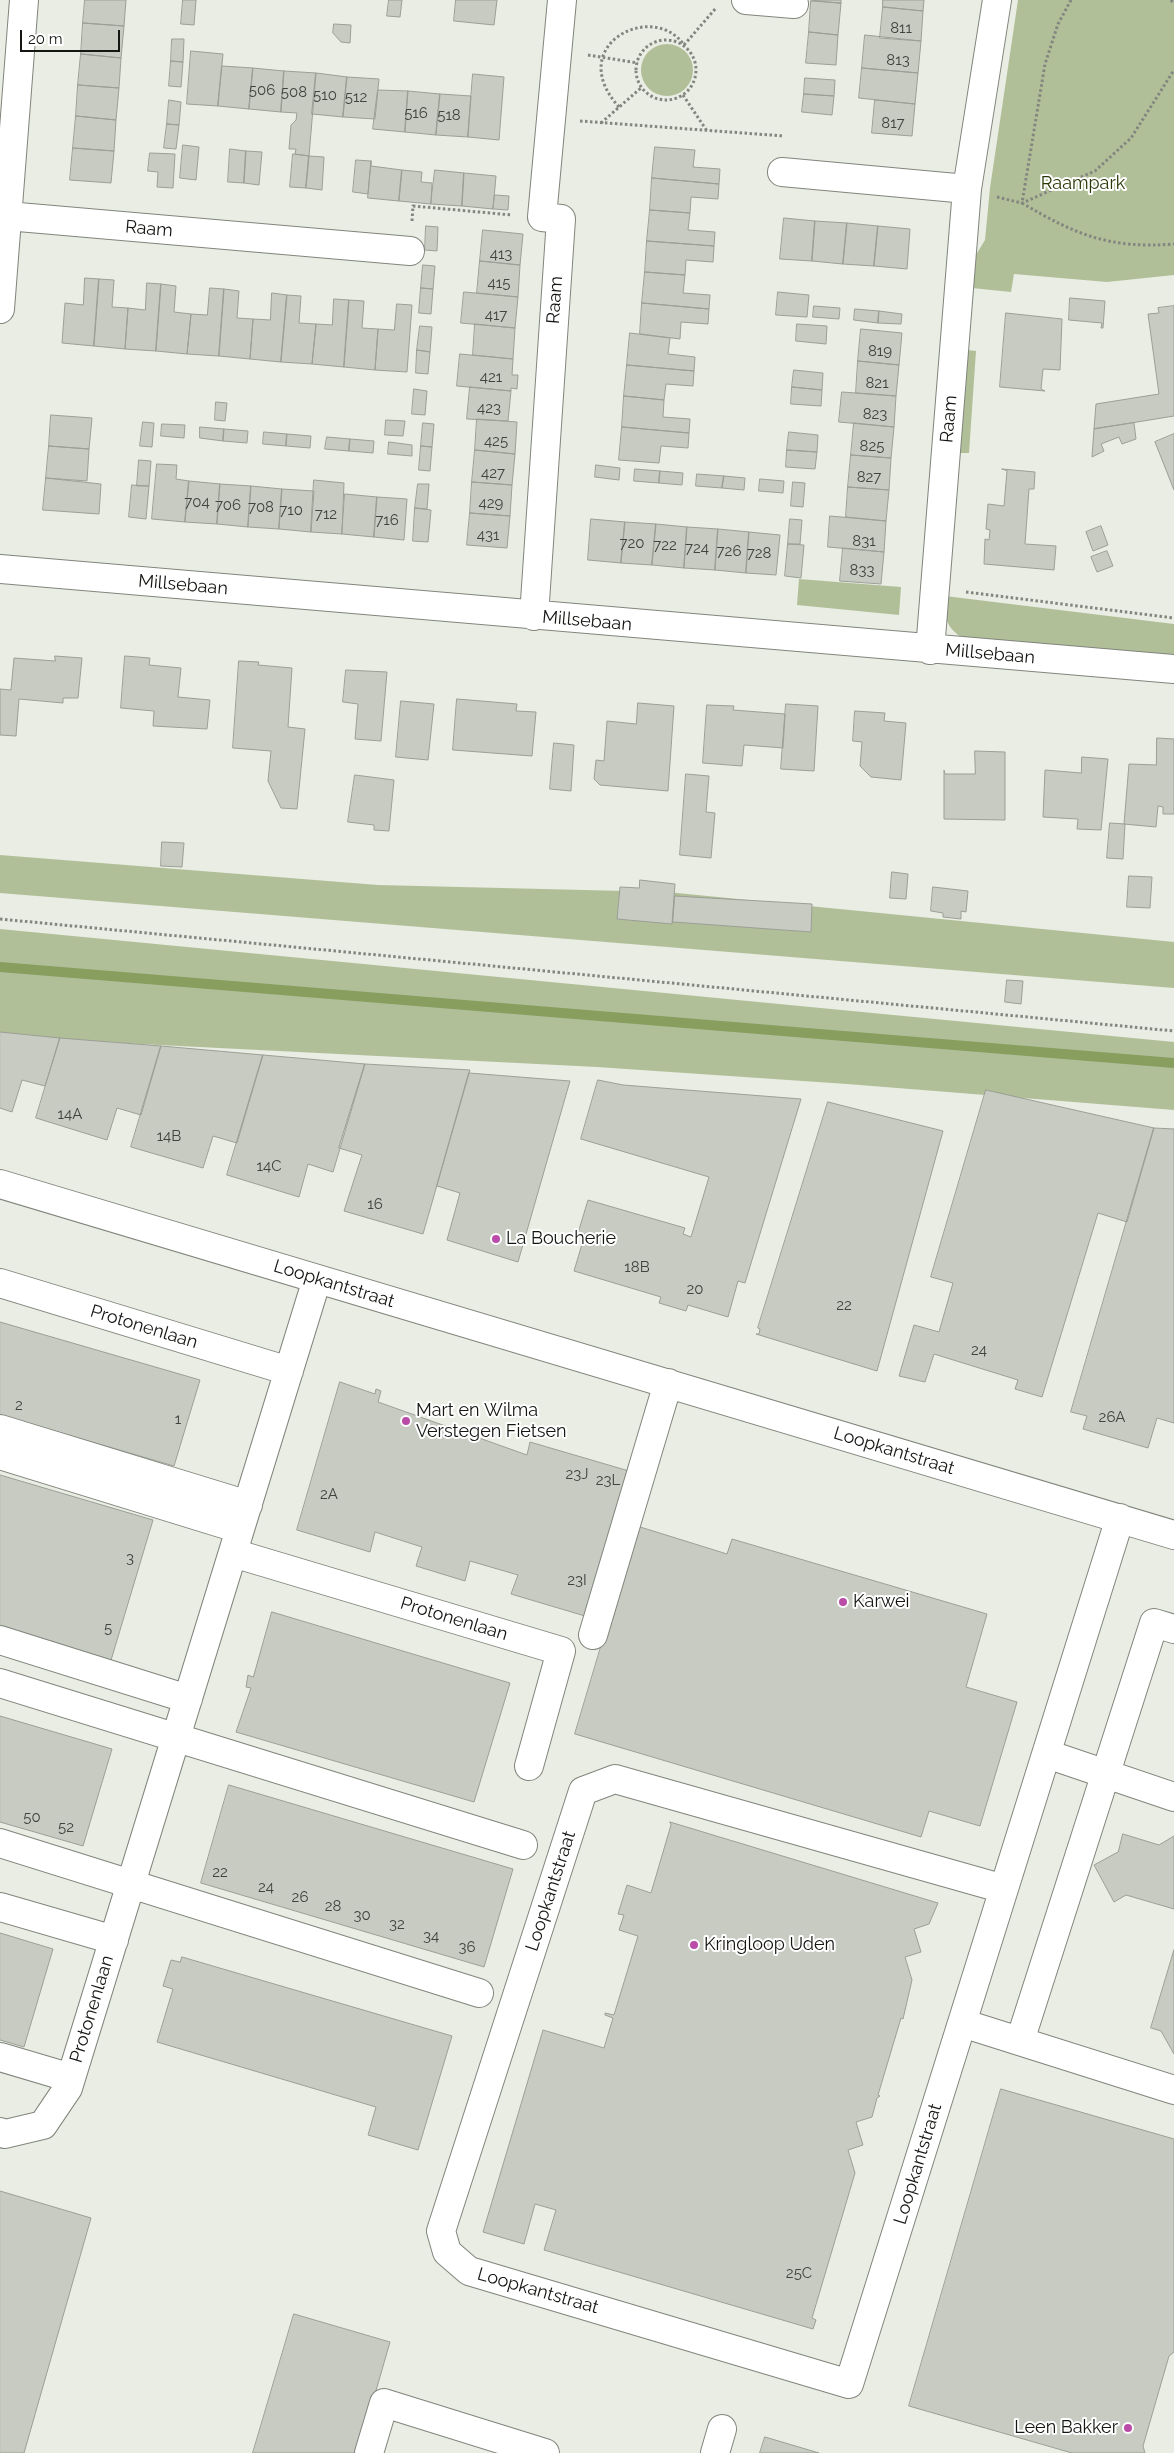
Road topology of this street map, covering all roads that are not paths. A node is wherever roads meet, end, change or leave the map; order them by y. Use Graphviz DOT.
graph roads {
  1 [pos="24,0"];
  2 [pos="562,0"];
  3 [pos="746,0"];
  4 [pos="997,0"];
  5 [pos="794,4"];
  6 [pos="782,172"];
  7 [pos="967,189"];
  8 [pos="7,216"];
  9 [pos="410,251"];
  10 [pos="0,309"];
  11 [pos="0,569"];
  12 [pos="534,616"];
  13 [pos="930,650"];
  14 [pos="1174,669"];
  15 [pos="0,1184"];
  16 [pos="318,1279"];
  17 [pos="0,1283"];
  18 [pos="289,1371"];
  19 [pos="668,1383"];
  20 [pos="0,1429"];
  21 [pos="0,1455"];
  22 [pos="1120,1518"];
  23 [pos="240,1529"];
  24 [pos="1174,1535"];
  25 [pos="1174,1629"];
  26 [pos="593,1635"];
  27 [pos="0,1640"];
  28 [pos="0,1683"];
  29 [pos="188,1699"];
  30 [pos="176,1739"];
  31 [pos="1046,1754"];
  32 [pos="529,1766"];
  33 [pos="1105,1775"];
  34 [pos="1174,1797"];
  35 [pos="0,1843"];
  36 [pos="523,1845"];
  37 [pos="131,1884"];
  38 [pos="1004,1889"];
  39 [pos="0,1907"];
  40 [pos="114,1940"];
  41 [pos="479,1993"];
  42 [pos="962,2023"];
  43 [pos="1020,2041"];
  44 [pos="0,2057"];
  45 [pos="71,2078"];
  46 [pos="1174,2090"];
  47 [pos="0,2132"];
  48 [pos="369,2453"];
  49 [pos="545,2453"];
  1 -- 8 [label="street"];
  2 -- 12 [label="street, Raam"];
  3 -- 5 [label="street"];
  4 -- 7 [label="street, Raam"];
  6 -- 7 [label="street"];
  7 -- 13 [label="street, Raam"];
  8 -- 9 [label="street, Raam"];
  8 -- 10 [label="street"];
  11 -- 12 [label="street, Millsebaan"];
  12 -- 13 [label="street, Millsebaan"];
  13 -- 14 [label="street, Millsebaan"];
  15 -- 16 [label="street, Loopkantstraat"];
  16 -- 18 [label="street, Protonenlaan"];
  16 -- 19 [label="street, Loopkantstraat"];
  17 -- 18 [label="street, Protonenlaan"];
  18 -- 23 [label="street, Protonenlaan"];
  19 -- 22 [label="street, Loopkantstraat"];
  19 -- 26 [label="street"];
  20 -- 23 [label="street, Protonenlaan"];
  21 -- 23 [label="street, Protonenlaan"];
  22 -- 24 [label="street, Loopkantstraat"];
  22 -- 31 [label="street, Loopkantstraat"];
  23 -- 29 [label="street, Protonenlaan"];
  23 -- 32 [label="street, Protonenlaan"];
  25 -- 33 [label="street"];
  27 -- 29 [label="street"];
  28 -- 30 [label="street"];
  29 -- 30 [label="street, Protonenlaan"];
  30 -- 36 [label="street"];
  30 -- 37 [label="street, Protonenlaan"];
  31 -- 33 [label="street"];
  31 -- 38 [label="street, Loopkantstraat"];
  33 -- 34 [label="street"];
  33 -- 43 [label="street"];
  35 -- 37 [label="street"];
  37 -- 40 [label="street, Protonenlaan"];
  37 -- 41 [label="street"];
  38 -- 42 [label="street, Loopkantstraat"];
  38 -- 42 [label="street, Loopkantstraat"];
  39 -- 40 [label="street, Protonenlaan"];
  40 -- 45 [label="street, Protonenlaan"];
  42 -- 43 [label="street"];
  43 -- 46 [label="street"];
  44 -- 45 [label="street, Protonenlaan"];
  45 -- 47 [label="street, Protonenlaan"];
  48 -- 49 [label="street"];
}
